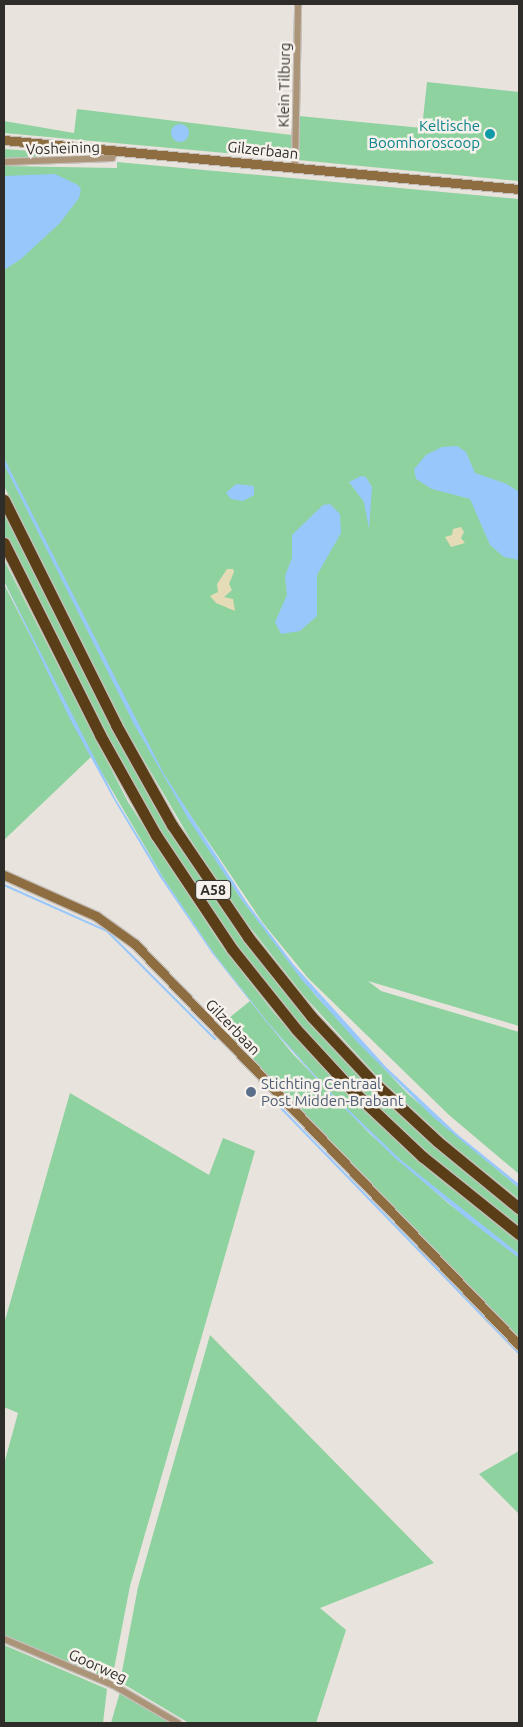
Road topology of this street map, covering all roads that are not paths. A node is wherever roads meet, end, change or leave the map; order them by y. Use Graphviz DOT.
graph roads {
  1 [pos="298,4"];
  2 [pos="4,140"];
  3 [pos="115,149"];
  4 [pos="4,162"];
  5 [pos="295,167"];
  6 [pos="519,189"];
  7 [pos="4,500"];
  8 [pos="4,542"];
  9 [pos="4,875"];
  10 [pos="519,1208"];
  11 [pos="519,1234"];
  12 [pos="519,1345"];
  13 [pos="4,1639"];
  14 [pos="178,1723"];
  1 -- 5 [label="street, Klein Tilburg"];
  2 -- 3 [label="street, Gilzerbaan"];
  3 -- 4 [label="street, Vosheining"];
  3 -- 5 [label="street, Gilzerbaan"];
  5 -- 6 [label="street, Gilzerbaan"];
  7 -- 10 [label="highway, A58"];
  8 -- 11 [label="highway, A58"];
  9 -- 12 [label="street, Gilzerbaan"];
  13 -- 14 [label="street, Goorweg"];
}
